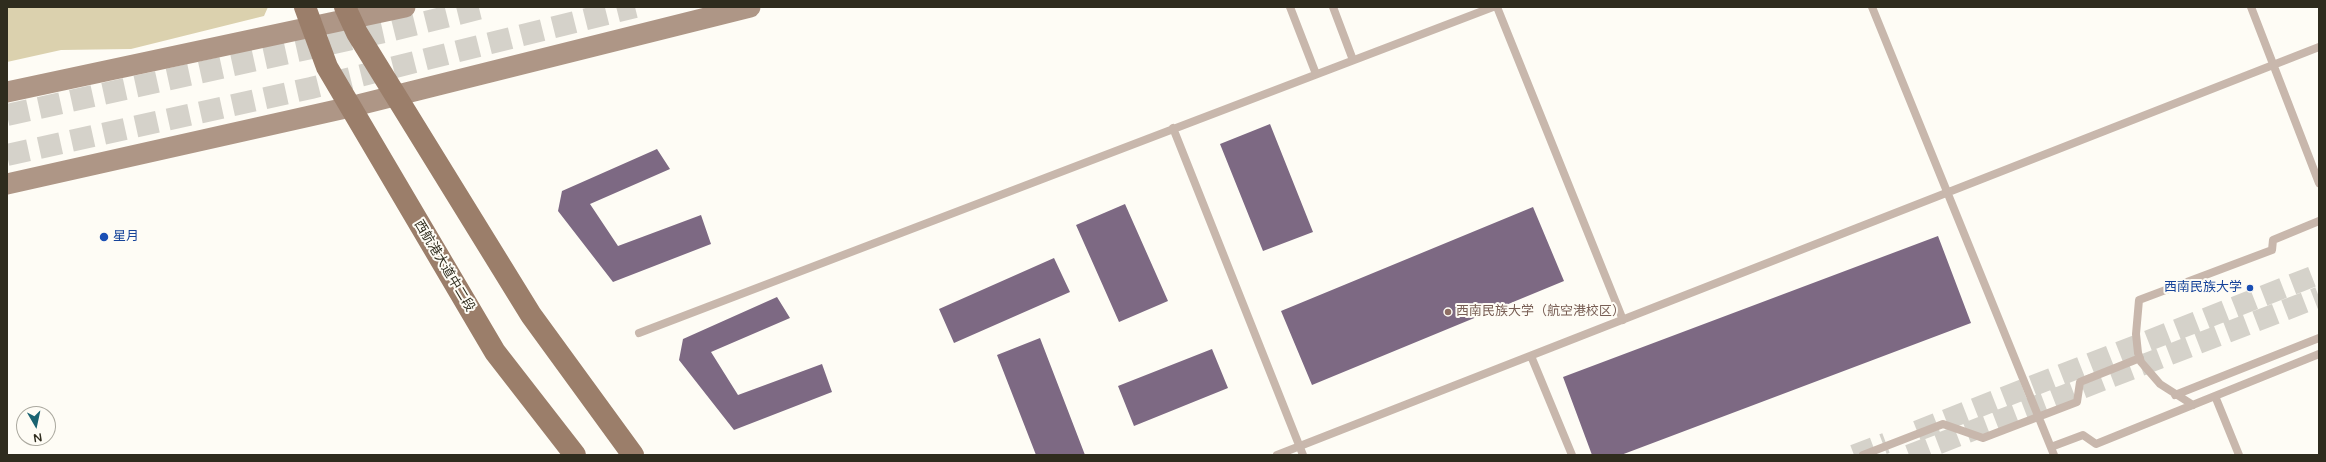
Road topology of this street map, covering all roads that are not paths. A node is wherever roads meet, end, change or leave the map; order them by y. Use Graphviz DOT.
graph roads {
  1 [pos="404,7"];
  2 [pos="750,7"];
  3 [pos="1290,7"];
  4 [pos="1333,7"];
  5 [pos="1493,7"];
  6 [pos="1497,7"];
  7 [pos="1872,7"];
  8 [pos="2251,7"];
  9 [pos="348,13"];
  10 [pos="309,17"];
  11 [pos="2319,47"];
  12 [pos="1353,60"];
  13 [pos="2273,65"];
  14 [pos="1316,74"];
  15 [pos="7,92"];
  16 [pos="396,96"];
  17 [pos="350,107"];
  18 [pos="1174,128"];
  19 [pos="2319,183"];
  20 [pos="7,184"];
  21 [pos="1947,192"];
  22 [pos="2319,221"];
  23 [pos="1623,320"];
  24 [pos="639,333"];
  25 [pos="2319,338"];
  26 [pos="2319,354"];
  27 [pos="1531,356"];
  28 [pos="2140,358"];
  29 [pos="2175,395"];
  30 [pos="2215,396"];
  31 [pos="2193,405"];
  32 [pos="2039,417"];
  33 [pos="1300,446"];
  34 [pos="2051,447"];
  35 [pos="575,455"];
  36 [pos="633,455"];
  37 [pos="1277,455"];
  38 [pos="1303,455"];
  39 [pos="1572,455"];
  40 [pos="1863,455"];
  41 [pos="2054,455"];
  42 [pos="2239,455"];
  1 -- 9 [label="street"];
  2 -- 16 [label="street"];
  3 -- 14 [label="lane"];
  4 -- 12 [label="lane"];
  5 -- 12 [label="lane"];
  6 -- 23 [label="lane"];
  7 -- 21 [label="lane"];
  8 -- 13 [label="lane"];
  9 -- 10 [label="street"];
  9 -- 16 [label="main road"];
  10 -- 15 [label="street"];
  10 -- 17 [label="main road, 西航港大道中二段"];
  11 -- 13 [label="lane"];
  12 -- 14 [label="lane"];
  13 -- 19 [label="lane"];
  13 -- 21 [label="lane"];
  14 -- 18 [label="lane"];
  16 -- 17 [label="street"];
  16 -- 36 [label="main road"];
  17 -- 20 [label="street"];
  17 -- 35 [label="main road, 西航港大道中二段"];
  18 -- 24 [label="lane"];
  18 -- 33 [label="lane"];
  21 -- 23 [label="lane"];
  21 -- 32 [label="lane"];
  22 -- 28 [label="lane"];
  23 -- 27 [label="lane"];
  25 -- 29 [label="lane"];
  26 -- 30 [label="lane"];
  27 -- 33 [label="lane"];
  27 -- 39 [label="lane"];
  28 -- 29 [label="lane"];
  28 -- 32 [label="lane"];
  29 -- 31 [label="lane"];
  30 -- 31 [label="lane"];
  30 -- 42 [label="lane"];
  31 -- 34 [label="lane"];
  32 -- 34 [label="lane"];
  32 -- 40 [label="lane"];
  33 -- 37 [label="lane"];
  33 -- 38 [label="lane"];
  34 -- 41 [label="lane"];
}
